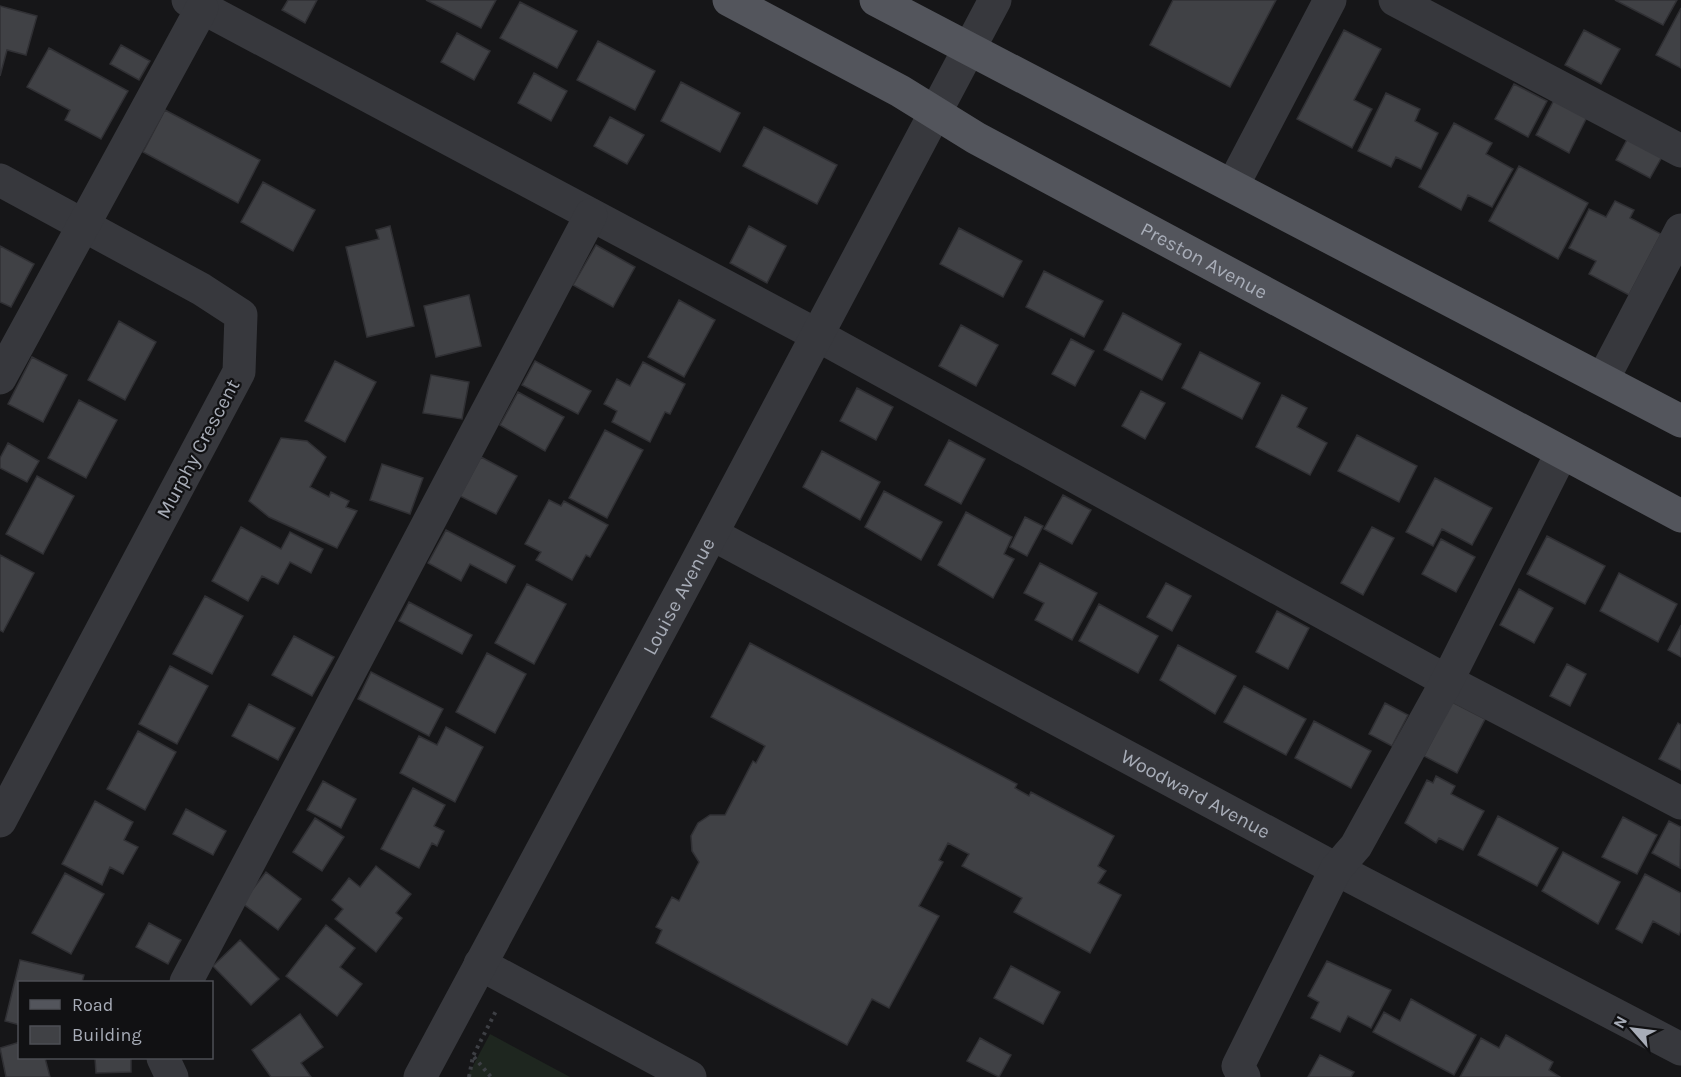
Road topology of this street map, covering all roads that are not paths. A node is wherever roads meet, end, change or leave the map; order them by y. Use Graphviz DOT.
graph roads {
  1 [pos="729,0"];
  2 [pos="876,0"];
  3 [pos="994,0"];
  4 [pos="1330,0"];
  5 [pos="1395,0"];
  6 [pos="195,4"];
  7 [pos="969,48"];
  8 [pos="935,112"];
  9 [pos="1681,151"];
  10 [pos="0,180"];
  11 [pos="1233,185"];
  12 [pos="591,215"];
  13 [pos="83,225"];
  14 [pos="1681,230"];
  15 [pos="817,335"];
  16 [pos="0,378"];
  17 [pos="1603,379"];
  18 [pos="1681,421"];
  19 [pos="1561,454"];
  20 [pos="1681,516"];
  21 [pos="712,534"];
  22 [pos="1447,681"];
  23 [pos="1681,803"];
  24 [pos="0,821"];
  25 [pos="1336,869"];
  26 [pos="480,964"];
  27 [pos="187,981"];
  28 [pos="1681,1049"];
  29 [pos="163,1059"];
  30 [pos="172,1077"];
  31 [pos="420,1077"];
  32 [pos="690,1077"];
  33 [pos="1244,1077"];
  1 -- 8 [label="main road, Preston Avenue"];
  2 -- 7 [label="main road"];
  3 -- 7 [label="street, Louise Avenue"];
  4 -- 11 [label="street"];
  5 -- 9 [label="street"];
  6 -- 12 [label="street"];
  6 -- 13 [label="street"];
  7 -- 8 [label="street, Louise Avenue"];
  7 -- 11 [label="main road"];
  8 -- 15 [label="street, Louise Avenue"];
  8 -- 19 [label="main road, Preston Avenue"];
  10 -- 13 [label="street, Murphy Crescent"];
  11 -- 17 [label="main road"];
  12 -- 15 [label="street"];
  12 -- 27 [label="street"];
  13 -- 16 [label="street"];
  13 -- 24 [label="street, Murphy Crescent"];
  14 -- 17 [label="street"];
  15 -- 21 [label="street, Louise Avenue"];
  15 -- 22 [label="street"];
  17 -- 18 [label="main road"];
  19 -- 20 [label="main road, Preston Avenue"];
  19 -- 22 [label="street"];
  21 -- 25 [label="street, Woodward Avenue"];
  21 -- 26 [label="street, Louise Avenue"];
  22 -- 23 [label="street"];
  22 -- 25 [label="street"];
  25 -- 28 [label="street, Woodward Avenue"];
  25 -- 33 [label="street"];
  26 -- 31 [label="street, Louise Avenue"];
  26 -- 32 [label="street"];
  29 -- 30 [label="street"];
}
